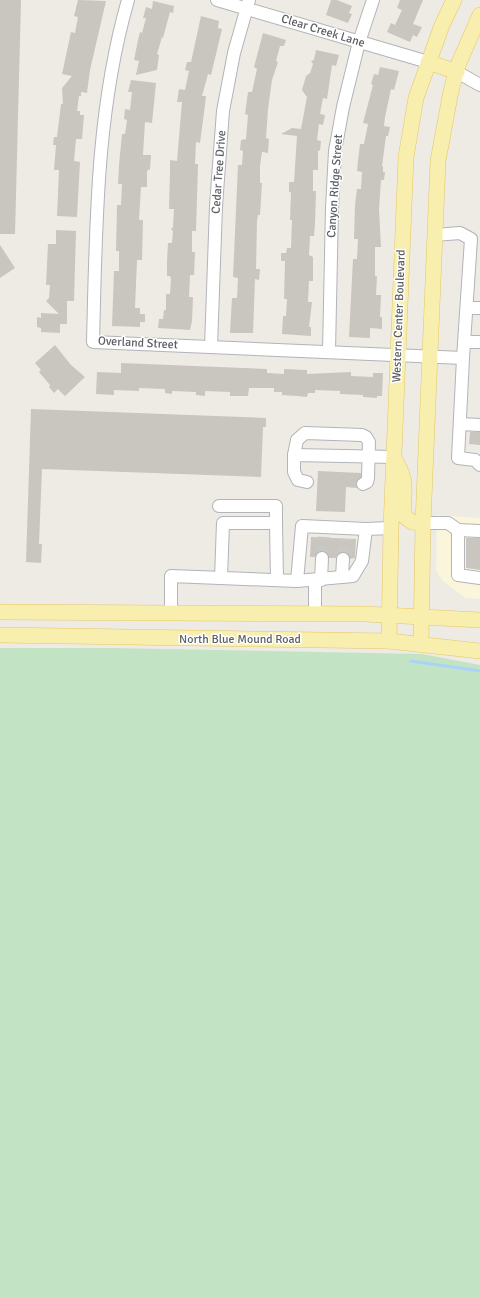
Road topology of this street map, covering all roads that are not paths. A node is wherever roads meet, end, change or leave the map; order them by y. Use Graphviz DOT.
graph roads {
  1 [pos="128,0"];
  2 [pos="217,0"];
  3 [pos="373,0"];
  4 [pos="454,0"];
  5 [pos="248,4"];
  6 [pos="480,15"];
  7 [pos="359,42"];
  8 [pos="428,62"];
  9 [pos="456,72"];
  10 [pos="480,86"];
  11 [pos="435,235"];
  12 [pos="468,308"];
  13 [pos="480,308"];
  14 [pos="465,342"];
  15 [pos="480,342"];
  16 [pos="211,347"];
  17 [pos="329,351"];
  18 [pos="397,355"];
  19 [pos="431,357"];
  20 [pos="463,358"];
  21 [pos="460,424"];
  22 [pos="480,425"];
  23 [pos="294,455"];
  24 [pos="369,456"];
  25 [pos="394,457"];
  26 [pos="480,465"];
  27 [pos="307,482"];
  28 [pos="363,484"];
  29 [pos="219,506"];
  30 [pos="276,523"];
  31 [pos="423,523"];
  32 [pos="391,528"];
  33 [pos="366,529"];
  34 [pos="458,530"];
  35 [pos="480,531"];
  36 [pos="322,558"];
  37 [pos="343,559"];
  38 [pos="342,577"];
  39 [pos="221,578"];
  40 [pos="480,578"];
  41 [pos="277,580"];
  42 [pos="318,580"];
  43 [pos="297,581"];
  44 [pos="0,612"];
  45 [pos="171,612"];
  46 [pos="315,613"];
  47 [pos="390,614"];
  48 [pos="421,616"];
  49 [pos="480,620"];
  50 [pos="0,635"];
  51 [pos="389,641"];
  52 [pos="421,643"];
  53 [pos="480,651"];
  1 -- 16 [label="street, Overland Street"];
  2 -- 5 [label="street, Clear Creek Lane"];
  3 -- 7 [label="street, Canyon Ridge Street"];
  4 -- 8 [label="main road, Western Center Boulevard"];
  5 -- 7 [label="street, Clear Creek Lane"];
  5 -- 16 [label="street, Cedar Tree Drive"];
  6 -- 9 [label="main road"];
  7 -- 8 [label="street, Clear Creek Lane"];
  7 -- 17 [label="street, Canyon Ridge Street"];
  8 -- 9 [label="main road"];
  8 -- 18 [label="main road, Western Center Boulevard"];
  9 -- 10 [label="street"];
  9 -- 11 [label="main road"];
  11 -- 12 [label="street"];
  11 -- 19 [label="main road"];
  12 -- 13 [label="street"];
  12 -- 14 [label="street"];
  14 -- 15 [label="street"];
  14 -- 20 [label="street"];
  16 -- 17 [label="street, Overland Street"];
  17 -- 18 [label="street, Overland Street"];
  18 -- 19 [label="street, Overland Street"];
  18 -- 25 [label="main road, Western Center Boulevard"];
  19 -- 20 [label="street, Overland Street"];
  19 -- 31 [label="main road"];
  20 -- 21 [label="street"];
  21 -- 22 [label="street"];
  21 -- 26 [label="street"];
  23 -- 24 [label="street"];
  23 -- 24 [label="street"];
  23 -- 27 [label="street"];
  24 -- 25 [label="street"];
  24 -- 28 [label="street"];
  25 -- 31 [label="main road"];
  25 -- 32 [label="main road, Western Center Boulevard"];
  29 -- 30 [label="street"];
  30 -- 39 [label="street"];
  30 -- 41 [label="street"];
  31 -- 34 [label="street"];
  31 -- 48 [label="main road"];
  32 -- 33 [label="street"];
  32 -- 47 [label="main road, Western Center Boulevard"];
  33 -- 38 [label="street"];
  33 -- 43 [label="street"];
  34 -- 35 [label="street"];
  34 -- 40 [label="street"];
  36 -- 42 [label="street"];
  37 -- 38 [label="street"];
  38 -- 42 [label="street"];
  39 -- 41 [label="street"];
  39 -- 45 [label="street"];
  41 -- 43 [label="street"];
  42 -- 43 [label="street"];
  42 -- 46 [label="street"];
  44 -- 45 [label="main road"];
  45 -- 46 [label="main road"];
  46 -- 47 [label="main road"];
  47 -- 48 [label="main road"];
  47 -- 51 [label="main road, Western Center Boulevard"];
  48 -- 49 [label="main road"];
  48 -- 52 [label="main road"];
  50 -- 51 [label="main road, North Blue Mound Road"];
  51 -- 52 [label="main road, North Blue Mound Road"];
  52 -- 53 [label="main road, North Blue Mound Road"];
}
